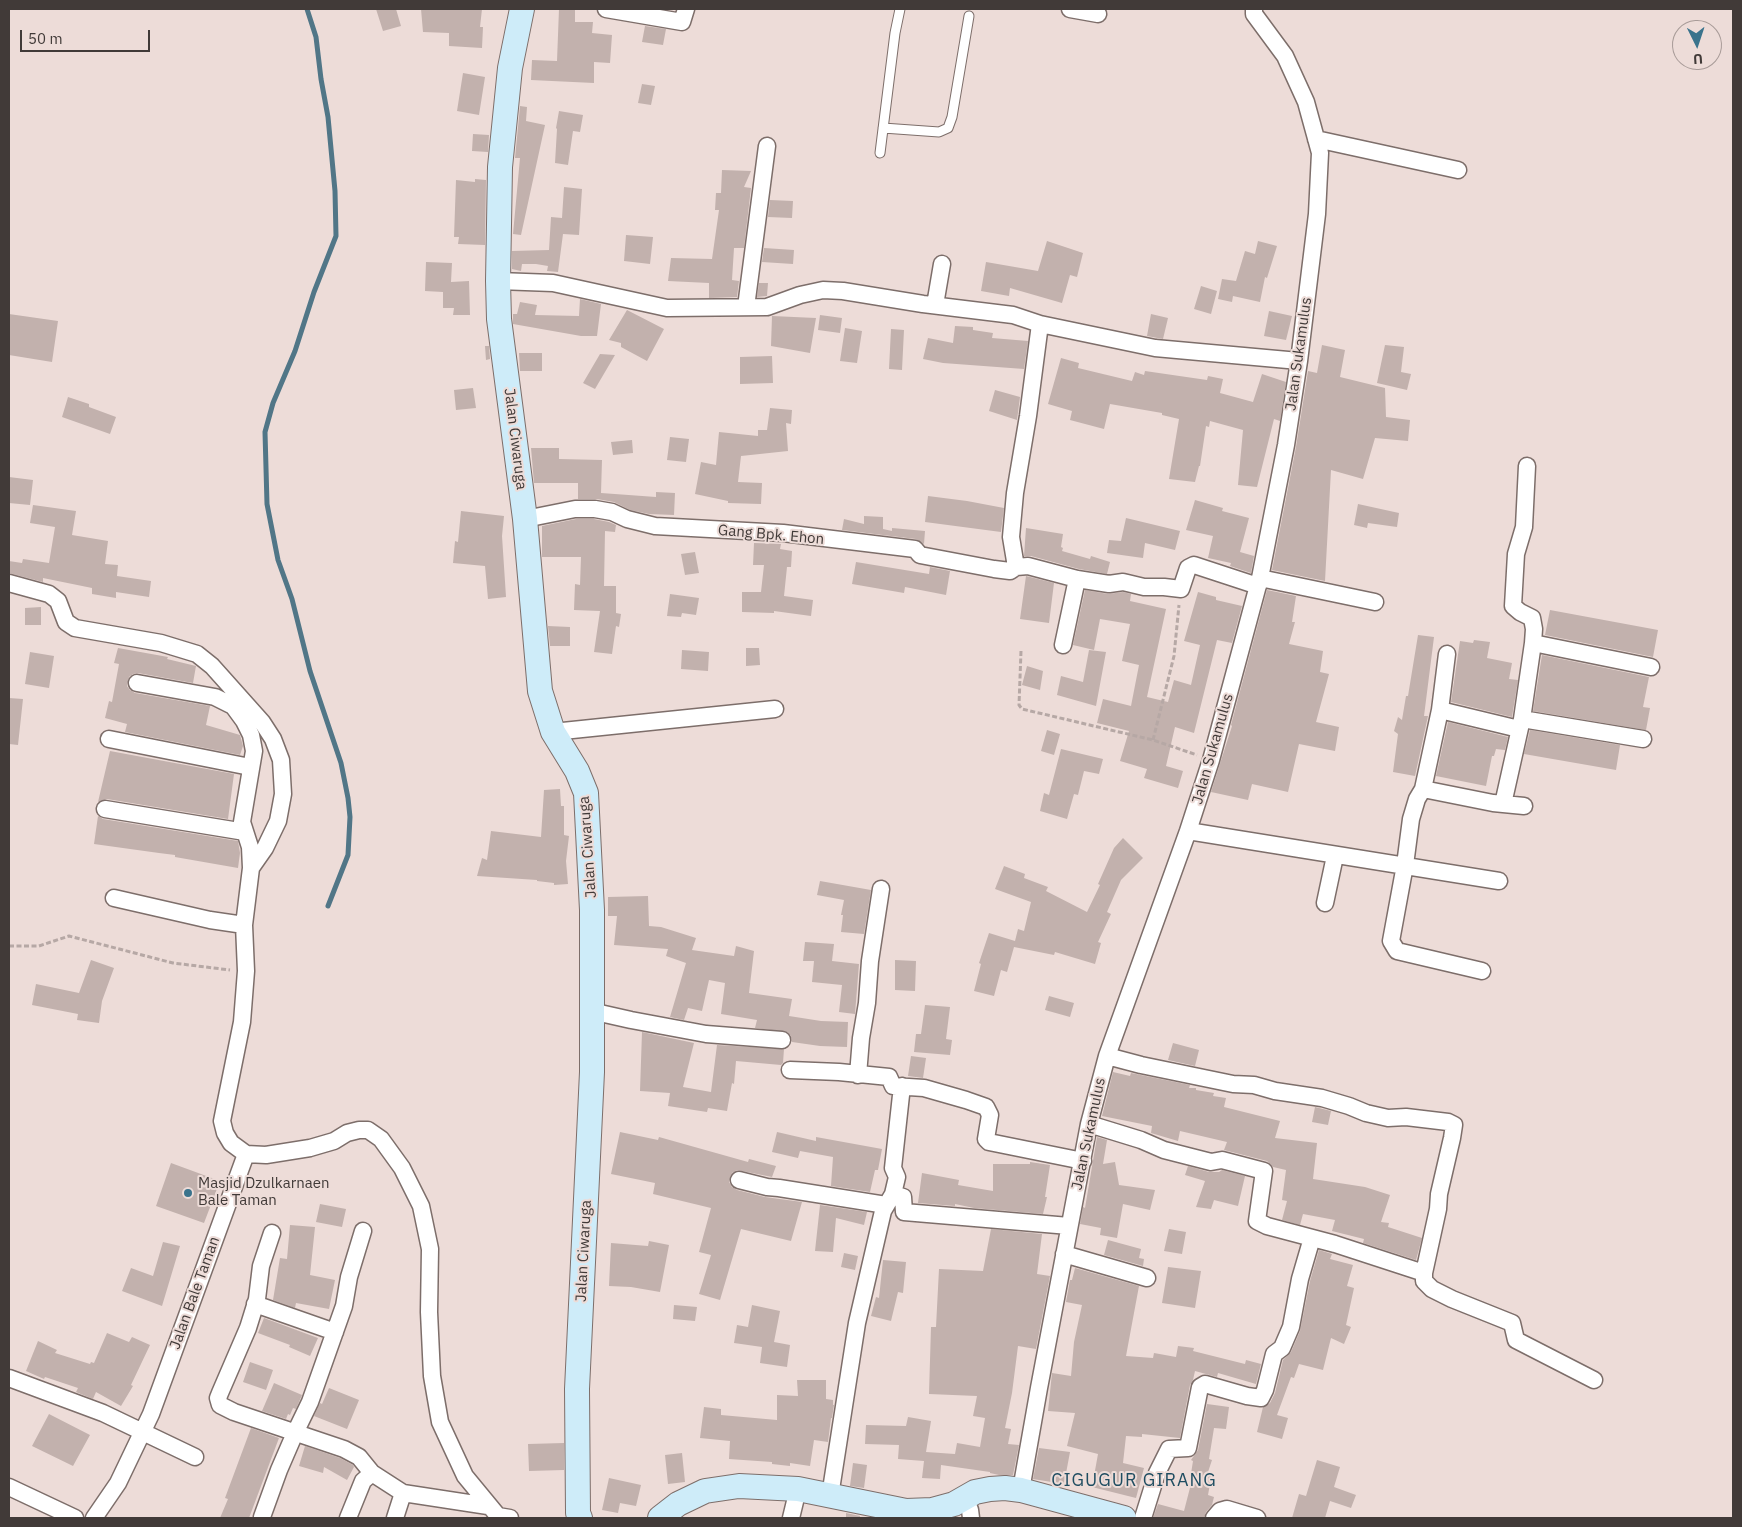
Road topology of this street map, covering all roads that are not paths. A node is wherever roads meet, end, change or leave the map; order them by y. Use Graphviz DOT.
graph roads {
  1 [pos="522,9"];
  2 [pos="606,9"];
  3 [pos="686,9"];
  4 [pos="900,9"];
  5 [pos="1070,9"];
  6 [pos="1254,9"];
  7 [pos="1098,14"];
  8 [pos="969,16"];
  9 [pos="883,128"];
  10 [pos="1316,139"];
  11 [pos="767,146"];
  12 [pos="880,153"];
  13 [pos="1458,170"];
  14 [pos="942,264"];
  15 [pos="498,281"];
  16 [pos="935,305"];
  17 [pos="746,307"];
  18 [pos="1040,324"];
  19 [pos="1299,360"];
  20 [pos="1527,466"];
  21 [pos="525,519"];
  22 [pos="1016,567"];
  23 [pos="1077,579"];
  24 [pos="1259,582"];
  25 [pos="9,583"];
  26 [pos="1375,602"];
  27 [pos="1533,643"];
  28 [pos="1063,645"];
  29 [pos="1447,654"];
  30 [pos="1651,667"];
  31 [pos="137,683"];
  32 [pos="775,709"];
  33 [pos="1440,710"];
  34 [pos="1521,724"];
  35 [pos="552,732"];
  36 [pos="109,739"];
  37 [pos="1643,739"];
  38 [pos="250,767"];
  39 [pos="1423,788"];
  40 [pos="1503,804"];
  41 [pos="1524,806"];
  42 [pos="105,809"];
  43 [pos="1188,831"];
  44 [pos="245,832"];
  45 [pos="1336,856"];
  46 [pos="1405,865"];
  47 [pos="251,868"];
  48 [pos="1499,882"];
  49 [pos="881,889"];
  50 [pos="114,898"];
  51 [pos="1325,903"];
  52 [pos="244,925"];
  53 [pos="1482,972"];
  54 [pos="592,1011"];
  55 [pos="782,1040"];
  56 [pos="1107,1056"];
  57 [pos="790,1070"];
  58 [pos="858,1075"];
  59 [pos="902,1086"];
  60 [pos="1089,1124"];
  61 [pos="246,1154"];
  62 [pos="1083,1161"];
  63 [pos="739,1180"];
  64 [pos="889,1200"];
  65 [pos="1070,1226"];
  66 [pos="363,1231"];
  67 [pos="272,1233"];
  68 [pos="1312,1238"];
  69 [pos="1064,1254"];
  70 [pos="1424,1273"];
  71 [pos="1147,1278"];
  72 [pos="255,1304"];
  73 [pos="335,1332"];
  74 [pos="9,1378"];
  75 [pos="1594,1380"];
  76 [pos="142,1432"];
  77 [pos="295,1433"];
  78 [pos="195,1457"];
  79 [pos="372,1473"];
  80 [pos="9,1487"];
  81 [pos="798,1489"];
  82 [pos="1021,1490"];
  83 [pos="403,1493"];
  84 [pos="830,1496"];
  85 [pos="968,1508"];
  86 [pos="499,1515"];
  87 [pos="262,1517"];
  88 [pos="75,1518"];
  89 [pos="94,1518"];
  90 [pos="348,1518"];
  91 [pos="394,1518"];
  92 [pos="580,1518"];
  93 [pos="660,1518"];
  94 [pos="791,1518"];
  95 [pos="1124,1518"];
  96 [pos="1143,1518"];
  97 [pos="1214,1518"];
  98 [pos="1257,1518"];
  1 -- 15 [label="street, Jalan Ciwaruga"];
  2 -- 3 [label="street"];
  4 -- 9 [label="lane"];
  5 -- 7 [label="street"];
  6 -- 10 [label="street, Jalan Sukamulus"];
  8 -- 9 [label="lane"];
  9 -- 12 [label="lane"];
  10 -- 13 [label="street"];
  10 -- 19 [label="street, Jalan Sukamulus"];
  11 -- 17 [label="street"];
  14 -- 16 [label="street"];
  15 -- 17 [label="street"];
  15 -- 21 [label="street, Jalan Ciwaruga"];
  16 -- 17 [label="street"];
  16 -- 18 [label="street"];
  18 -- 19 [label="street"];
  18 -- 22 [label="street"];
  19 -- 24 [label="street, Jalan Sukamulus"];
  20 -- 27 [label="street"];
  21 -- 22 [label="street, Gang Bpk. Ehon"];
  21 -- 35 [label="street, Jalan Ciwaruga"];
  22 -- 23 [label="street, Gang Bpk. Ehon"];
  23 -- 24 [label="street, Gang Bpk. Ehon"];
  23 -- 28 [label="street"];
  24 -- 26 [label="street"];
  24 -- 43 [label="street, Jalan Sukamulus"];
  25 -- 47 [label="street"];
  27 -- 30 [label="street"];
  27 -- 34 [label="street"];
  29 -- 33 [label="street"];
  31 -- 38 [label="street"];
  32 -- 35 [label="street"];
  33 -- 34 [label="street"];
  33 -- 39 [label="street"];
  34 -- 37 [label="street"];
  34 -- 40 [label="street"];
  35 -- 54 [label="street, Jalan Ciwaruga"];
  36 -- 38 [label="street"];
  38 -- 44 [label="street"];
  39 -- 40 [label="street"];
  39 -- 46 [label="street"];
  40 -- 41 [label="street"];
  42 -- 44 [label="street"];
  43 -- 45 [label="street"];
  43 -- 56 [label="street, Jalan Sukamulus"];
  44 -- 47 [label="street"];
  45 -- 46 [label="street"];
  45 -- 51 [label="street"];
  46 -- 48 [label="street"];
  46 -- 53 [label="street"];
  47 -- 52 [label="street"];
  49 -- 58 [label="street"];
  50 -- 52 [label="street"];
  52 -- 61 [label="street"];
  54 -- 55 [label="street"];
  54 -- 92 [label="street, Jalan Ciwaruga"];
  56 -- 60 [label="street, Jalan Sukamulus"];
  56 -- 70 [label="street"];
  57 -- 58 [label="street"];
  58 -- 59 [label="street"];
  59 -- 62 [label="street"];
  59 -- 64 [label="street"];
  60 -- 62 [label="street, Jalan Sukamulus"];
  60 -- 68 [label="street"];
  61 -- 76 [label="street, Jalan Bale Taman"];
  61 -- 86 [label="street"];
  62 -- 65 [label="street, Jalan Sukamulus"];
  63 -- 64 [label="street"];
  64 -- 65 [label="street"];
  64 -- 84 [label="street"];
  65 -- 69 [label="street, Jalan Sukamulus"];
  66 -- 73 [label="street"];
  67 -- 72 [label="street"];
  68 -- 70 [label="street"];
  68 -- 96 [label="street"];
  69 -- 71 [label="street"];
  69 -- 82 [label="street, Jalan Sukamulus"];
  70 -- 75 [label="street"];
  72 -- 73 [label="street"];
  72 -- 77 [label="street"];
  73 -- 77 [label="street"];
  74 -- 76 [label="street"];
  76 -- 78 [label="street"];
  76 -- 89 [label="street, Jalan Bale Taman"];
  77 -- 79 [label="street"];
  77 -- 87 [label="street"];
  79 -- 83 [label="street"];
  79 -- 90 [label="street"];
  80 -- 88 [label="street"];
  81 -- 84 [label="street"];
  81 -- 93 [label="street"];
  81 -- 94 [label="street"];
  82 -- 85 [label="street"];
  82 -- 95 [label="street"];
  83 -- 86 [label="street"];
  83 -- 91 [label="street"];
  84 -- 85 [label="street"];
  97 -- 98 [label="street"];
}
